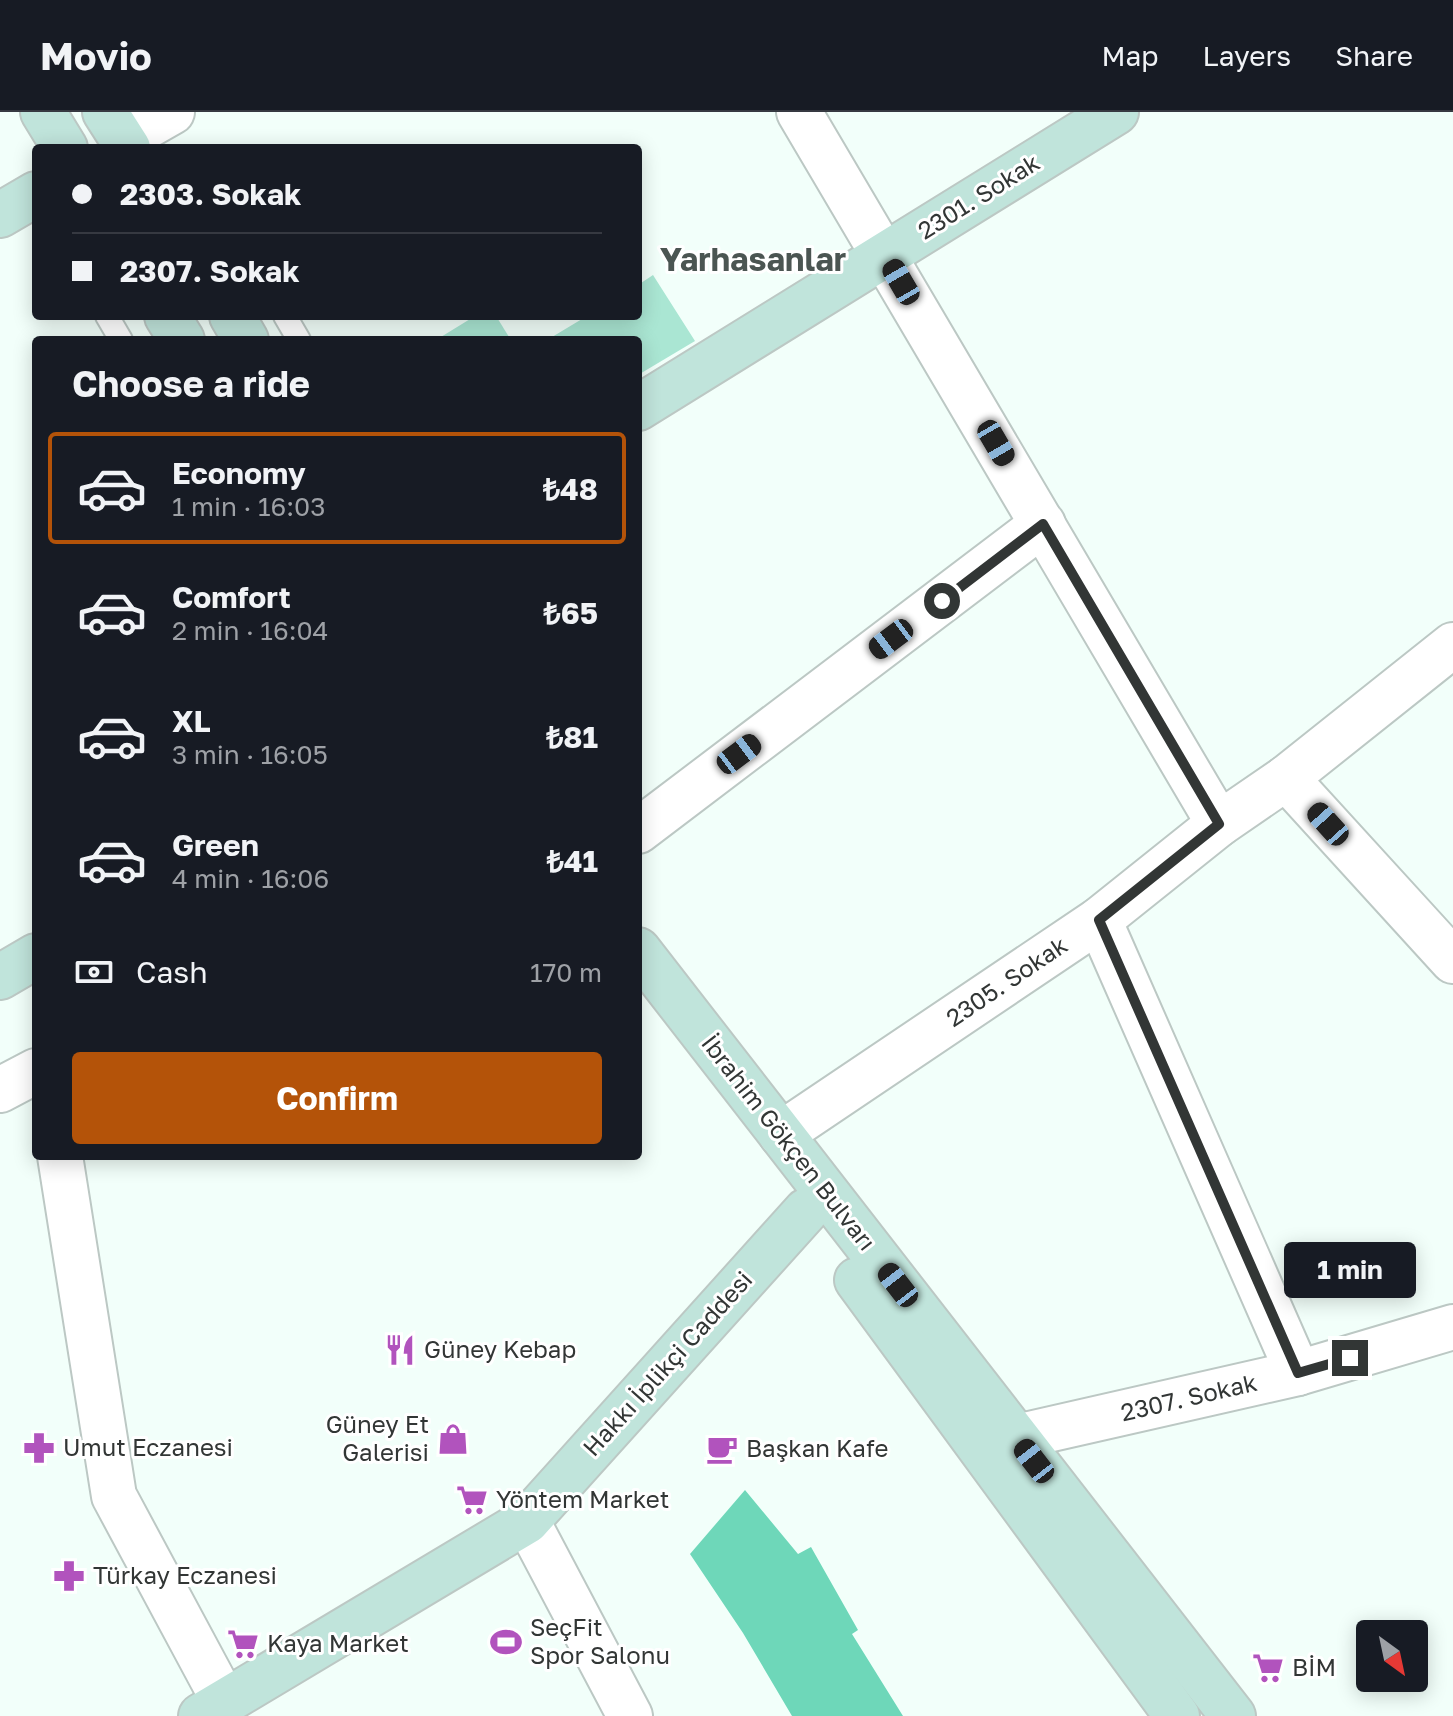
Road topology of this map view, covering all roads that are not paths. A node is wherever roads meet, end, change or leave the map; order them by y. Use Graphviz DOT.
graph roads {
  1 [pos="43,112"];
  2 [pos="172,112"];
  3 [pos="799,112"];
  4 [pos="1116,112"];
  5 [pos="117,137"];
  6 [pos="63,144"];
  7 [pos="32,196"];
  8 [pos="0,215"];
  9 [pos="885,255"];
  10 [pos="642,406"];
  11 [pos="1043,524"];
  12 [pos="1453,645"];
  13 [pos="1286,778"];
  14 [pos="1219,824"];
  15 [pos="642,828"];
  16 [pos="1099,920"];
  17 [pos="642,955"];
  18 [pos="32,958"];
  19 [pos="1453,961"];
  20 [pos="0,977"];
  21 [pos="642,1001"];
  22 [pos="32,1073"];
  23 [pos="0,1090"];
  24 [pos="781,1134"];
  25 [pos="61,1160"];
  26 [pos="806,1211"];
  27 [pos="1453,1327"];
  28 [pos="1298,1373"];
  29 [pos="1016,1437"];
  30 [pos="527,1521"];
  31 [pos="213,1709"];
  32 [pos="630,1716"];
  33 [pos="1177,1716"];
  34 [pos="1233,1716"];
  1 -- 6 [label="main road"];
  2 -- 5 [label="street"];
  3 -- 9 [label="street"];
  4 -- 9 [label="main road, 2301. Sokak"];
  7 -- 8 [label="main road"];
  9 -- 10 [label="main road, 2301. Sokak"];
  9 -- 11 [label="street"];
  11 -- 14 [label="street"];
  11 -- 15 [label="street"];
  12 -- 13 [label="street, 2305. Sokak"];
  13 -- 14 [label="street, 2305. Sokak"];
  13 -- 19 [label="street"];
  14 -- 16 [label="street, 2305. Sokak"];
  16 -- 24 [label="street, 2305. Sokak"];
  16 -- 28 [label="street"];
  17 -- 24 [label="main road, İbrahim Gökçen Bulvarı"];
  18 -- 20 [label="main road"];
  21 -- 26 [label="main road, İbrahim Gökçen Bulvarı"];
  22 -- 23 [label="street"];
  24 -- 29 [label="main road, İbrahim Gökçen Bulvarı"];
  25 -- 31 [label="street"];
  26 -- 30 [label="main road, Hakkı İplikçi Caddesi"];
  26 -- 33 [label="main road, İbrahim Gökçen Bulvarı"];
  27 -- 28 [label="street, 2307. Sokak"];
  28 -- 29 [label="street, 2307. Sokak"];
  29 -- 34 [label="main road, İbrahim Gökçen Bulvarı"];
  30 -- 31 [label="main road, Hakkı İplikçi Caddesi"];
  30 -- 32 [label="street"];
}
